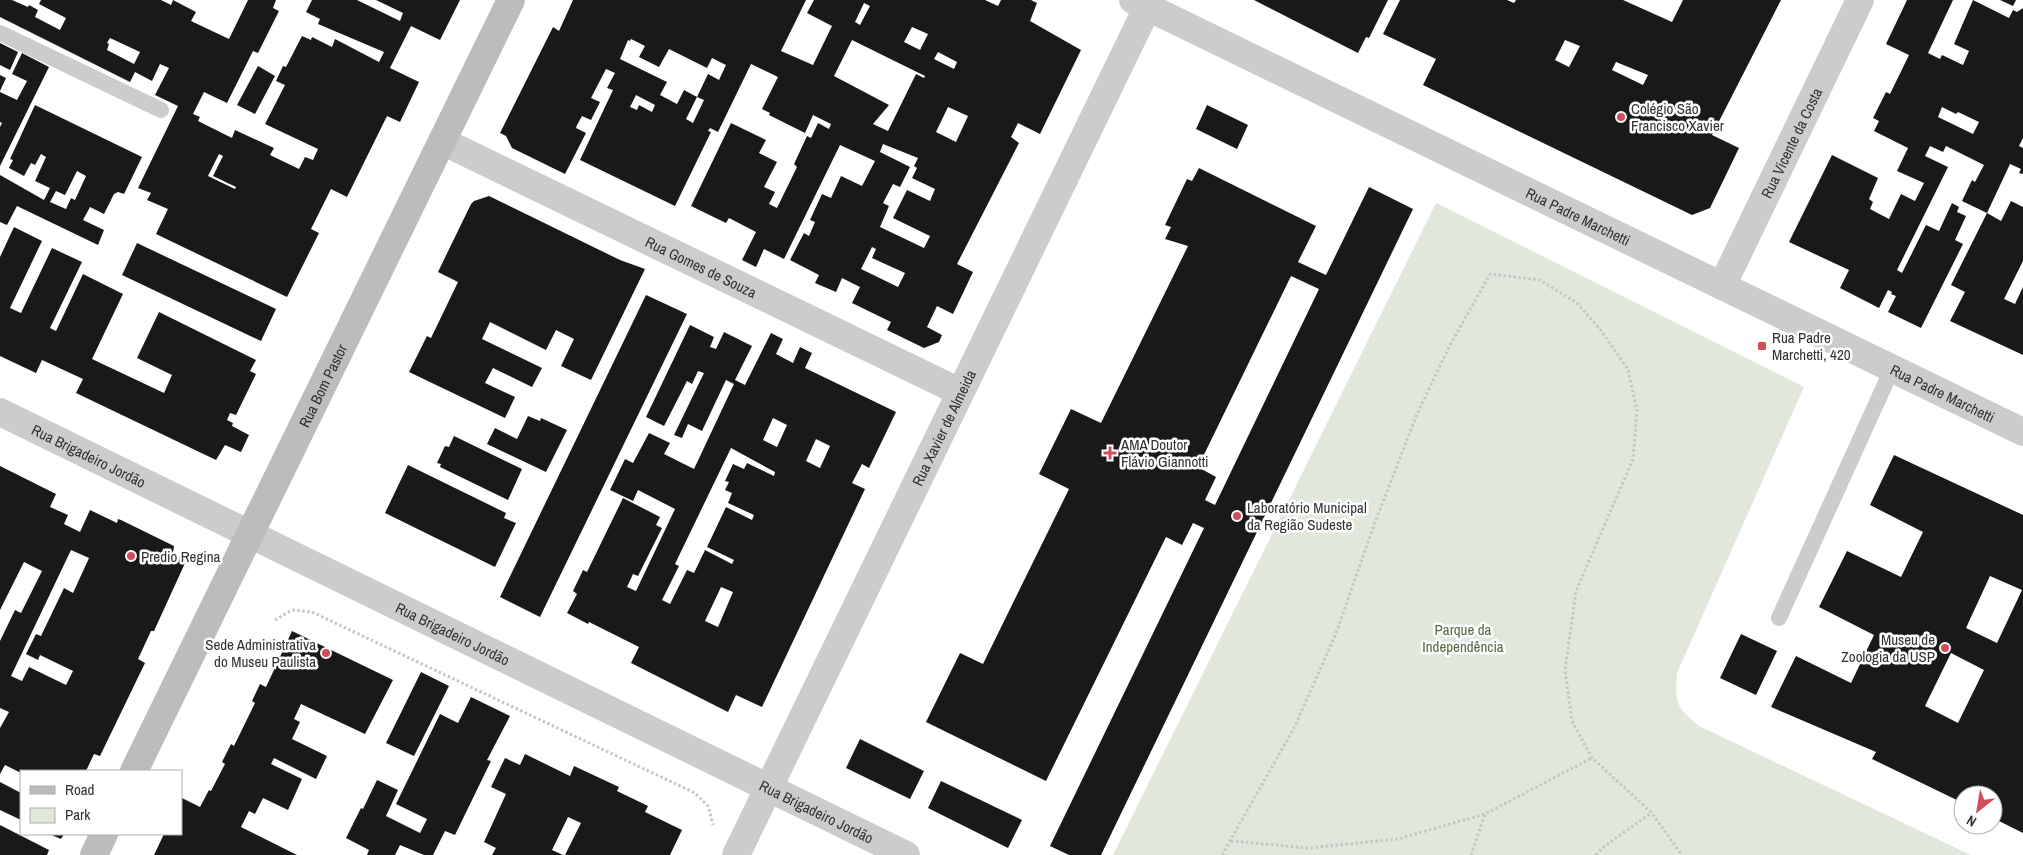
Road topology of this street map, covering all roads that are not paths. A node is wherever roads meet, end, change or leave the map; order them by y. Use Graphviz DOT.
graph roads {
  1 [pos="511,0"];
  2 [pos="1860,0"];
  3 [pos="1144,2"];
  4 [pos="0,33"];
  5 [pos="161,110"];
  6 [pos="442,141"];
  7 [pos="1722,286"];
  8 [pos="1892,368"];
  9 [pos="960,392"];
  10 [pos="0,412"];
  11 [pos="2023,432"];
  12 [pos="250,535"];
  13 [pos="1779,618"];
  14 [pos="134,770"];
  15 [pos="768,788"];
  16 [pos="104,835"];
  17 [pos="94,855"];
  18 [pos="736,855"];
  19 [pos="906,855"];
  1 -- 6 [label="main road, Rua Bom Pastor"];
  2 -- 7 [label="street, Rua Vicente da Costa"];
  3 -- 7 [label="street, Rua Padre Marchetti"];
  3 -- 9 [label="street, Rua Xavier de Almeida"];
  4 -- 5 [label="lane"];
  6 -- 9 [label="street, Rua Gomes de Souza"];
  6 -- 12 [label="main road, Rua Bom Pastor"];
  7 -- 8 [label="street, Rua Padre Marchetti"];
  8 -- 11 [label="street, Rua Padre Marchetti"];
  8 -- 13 [label="lane"];
  9 -- 15 [label="street, Rua Xavier de Almeida"];
  10 -- 12 [label="street, Rua Brigadeiro Jordão"];
  12 -- 14 [label="main road, Rua Bom Pastor"];
  12 -- 15 [label="street, Rua Brigadeiro Jordão"];
  15 -- 18 [label="street, Rua Xavier de Almeida"];
  15 -- 19 [label="street, Rua Brigadeiro Jordão"];
  16 -- 17 [label="main road"];
}
